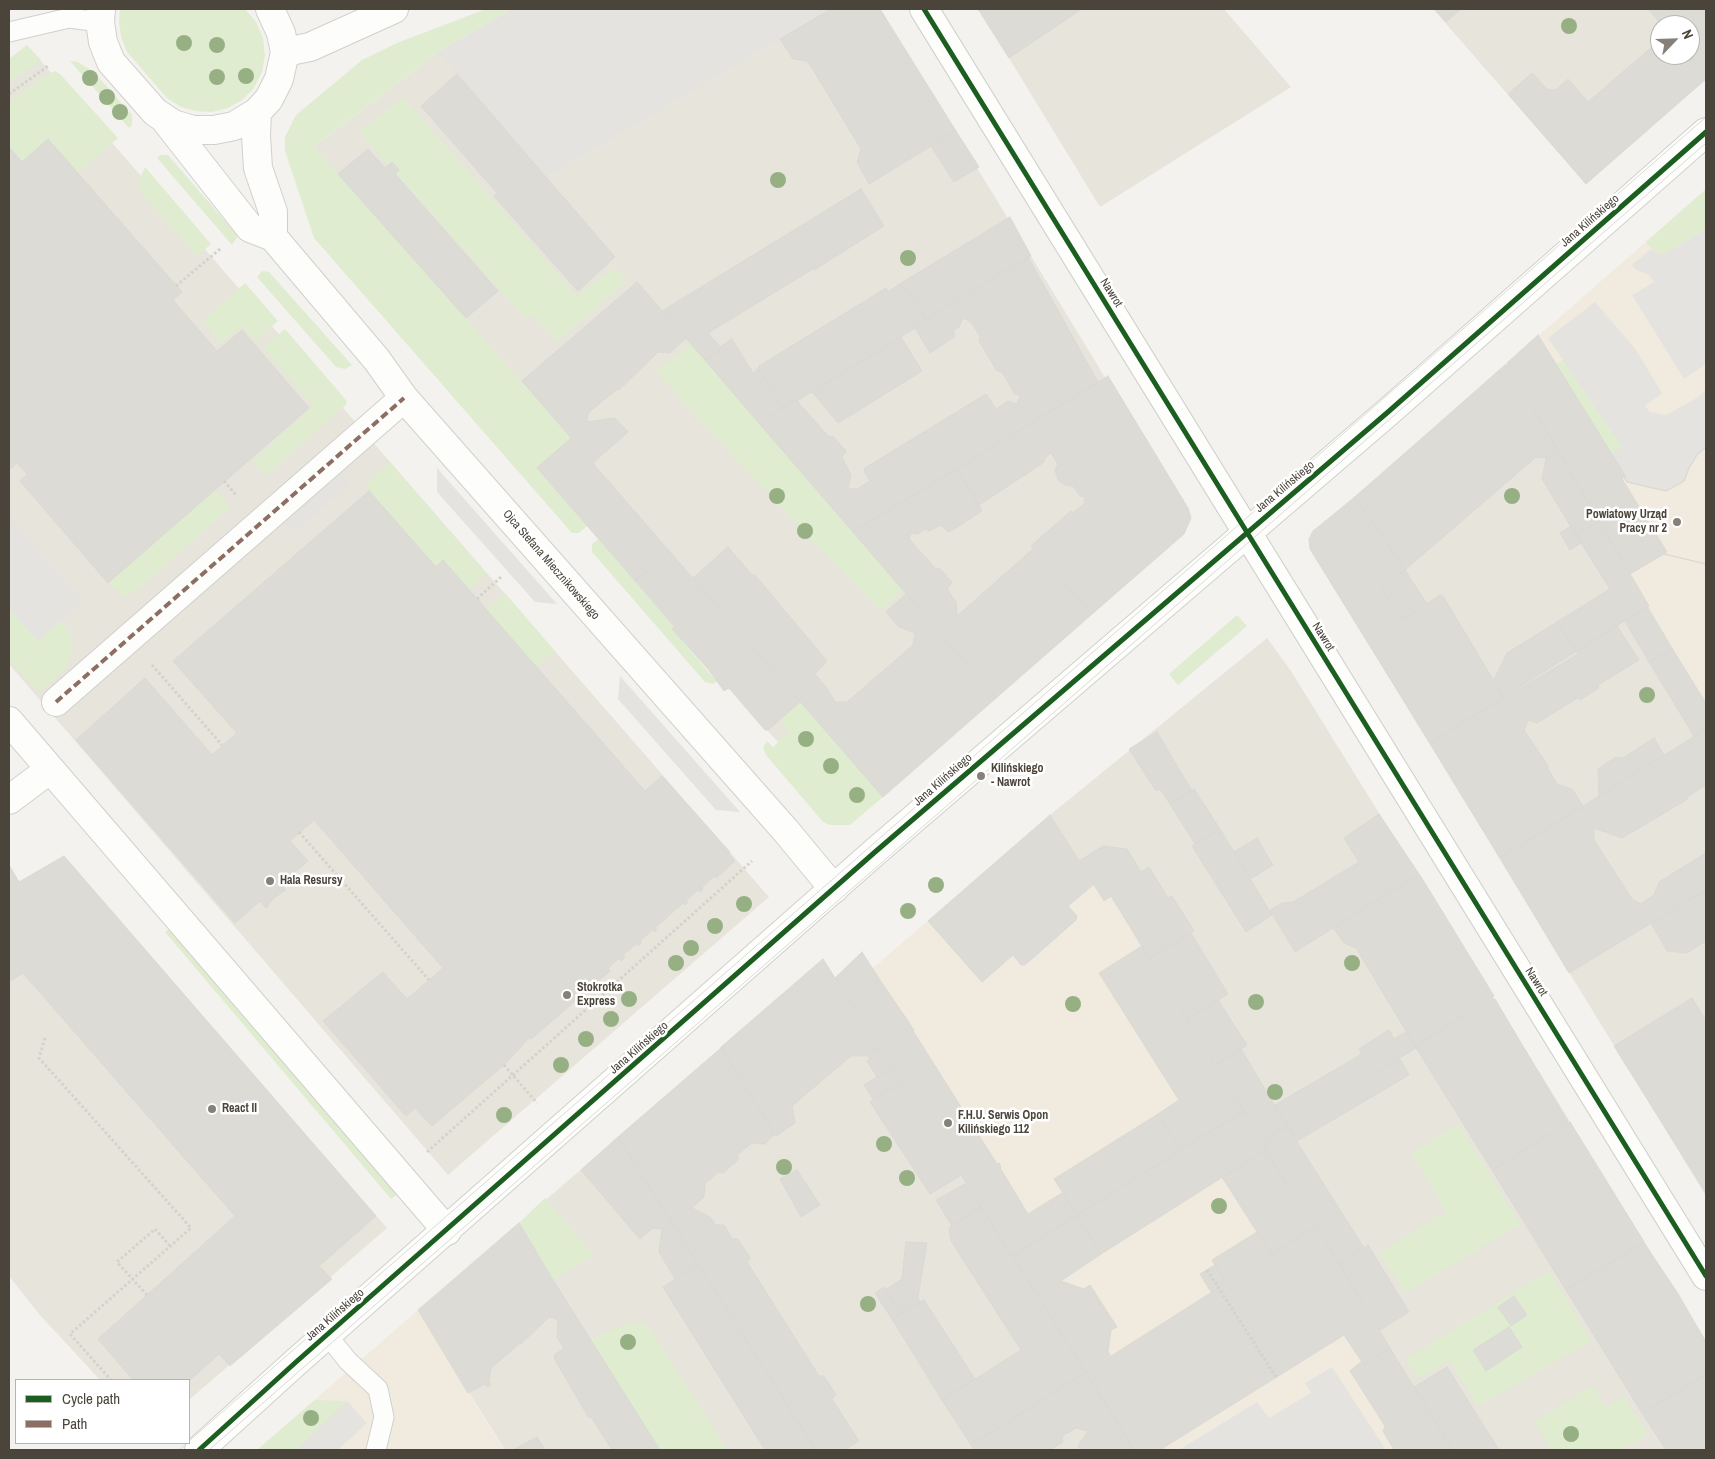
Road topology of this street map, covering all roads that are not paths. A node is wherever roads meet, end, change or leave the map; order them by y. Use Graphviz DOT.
graph roads {
  1 [pos="270,9"];
  2 [pos="394,9"];
  3 [pos="924,9"];
  4 [pos="101,16"];
  5 [pos="9,32"];
  6 [pos="285,52"];
  7 [pos="257,112"];
  8 [pos="166,121"];
  9 [pos="1706,132"];
  10 [pos="273,238"];
  11 [pos="404,398"];
  12 [pos="1246,532"];
  13 [pos="56,702"];
  14 [pos="9,721"];
  15 [pos="49,770"];
  16 [pos="9,800"];
  17 [pos="834,889"];
  18 [pos="447,1231"];
  19 [pos="1706,1276"];
  20 [pos="327,1335"];
  21 [pos="199,1450"];
  22 [pos="376,1450"];
  1 -- 6 [label="street"];
  2 -- 6 [label="street"];
  3 -- 12 [label="street, Nawrot"];
  4 -- 5 [label="lane"];
  4 -- 8 [label="street, Ojca Stefana Miecznikowskiego"];
  6 -- 7 [label="street"];
  7 -- 8 [label="street"];
  7 -- 10 [label="street"];
  8 -- 10 [label="street, Ojca Stefana Miecznikowskiego"];
  9 -- 12 [label="street, Jana Kilińskiego"];
  10 -- 11 [label="street, Ojca Stefana Miecznikowskiego"];
  11 -- 13 [label="street"];
  11 -- 17 [label="street, Ojca Stefana Miecznikowskiego"];
  12 -- 17 [label="street, Jana Kilińskiego"];
  12 -- 19 [label="street, Nawrot"];
  14 -- 15 [label="street"];
  15 -- 16 [label="street"];
  15 -- 18 [label="street"];
  17 -- 18 [label="street, Jana Kilińskiego"];
  18 -- 20 [label="street, Jana Kilińskiego"];
  20 -- 21 [label="street, Jana Kilińskiego"];
  20 -- 22 [label="lane"];
}
